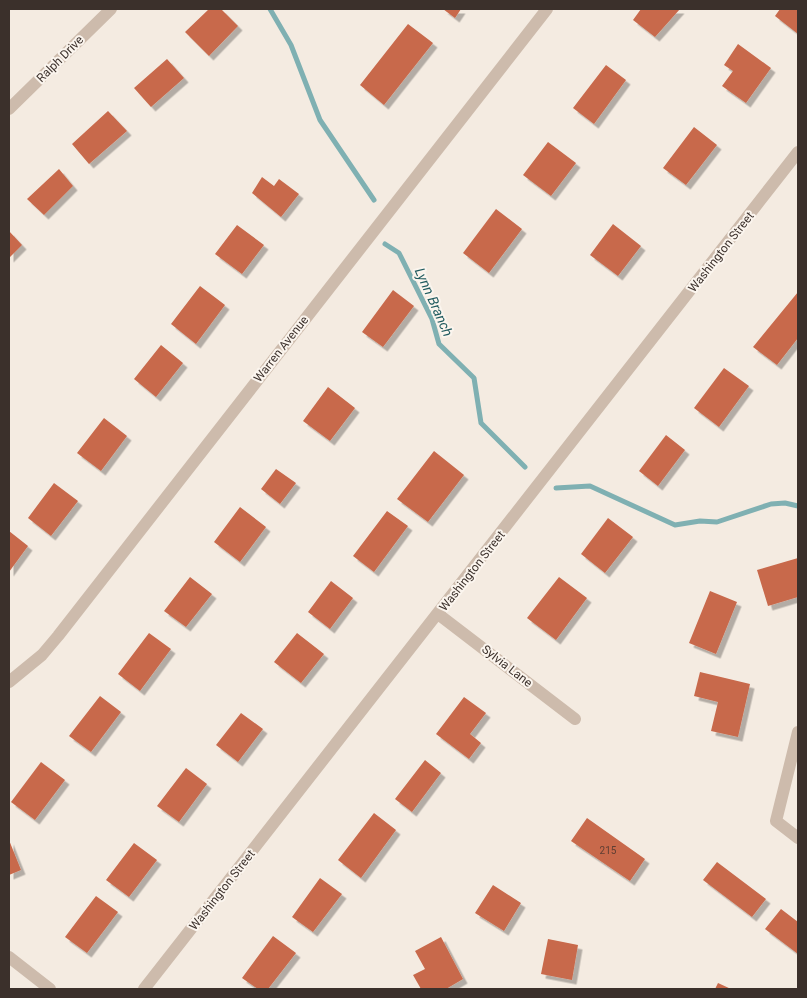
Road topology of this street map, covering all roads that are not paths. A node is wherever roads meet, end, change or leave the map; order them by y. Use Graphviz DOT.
graph roads {
  1 [pos="111,9"];
  2 [pos="547,9"];
  3 [pos="9,110"];
  4 [pos="798,152"];
  5 [pos="438,614"];
  6 [pos="9,682"];
  7 [pos="575,719"];
  8 [pos="798,732"];
  9 [pos="798,838"];
  10 [pos="9,957"];
  11 [pos="50,989"];
  12 [pos="144,989"];
  1 -- 3 [label="street, Ralph Drive"];
  2 -- 6 [label="street, Warren Avenue"];
  4 -- 5 [label="street, Washington Street"];
  5 -- 7 [label="street, Sylvia Lane"];
  5 -- 12 [label="street, Washington Street"];
  8 -- 9 [label="street"];
  10 -- 11 [label="street"];
}
